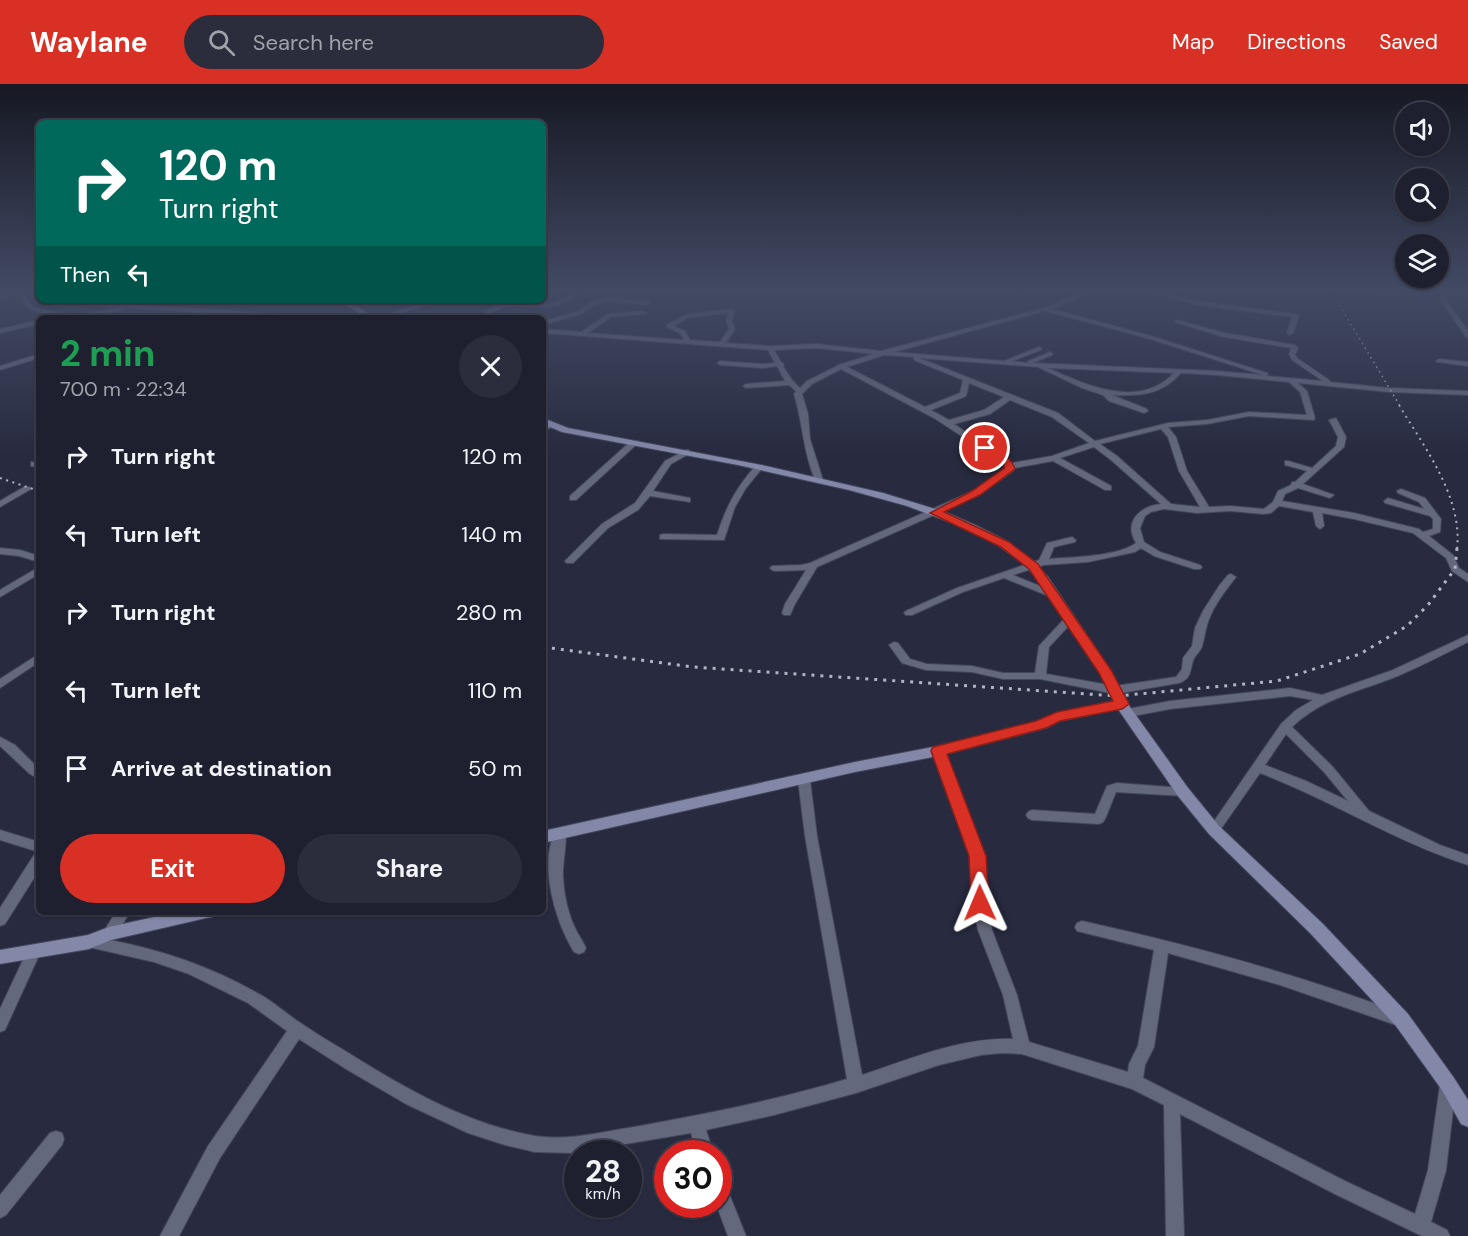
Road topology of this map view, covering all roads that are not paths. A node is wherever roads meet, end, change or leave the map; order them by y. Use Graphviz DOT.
graph roads {
  1 [pos="731,345"];
  2 [pos="906,345"];
  3 [pos="1172,345"];
  4 [pos="1285,345"];
  5 [pos="770,348"];
  6 [pos="1039,349"];
  7 [pos="886,353"];
  8 [pos="1050,354"];
  9 [pos="909,356"];
  10 [pos="36,357"];
  11 [pos="1007,361"];
  12 [pos="1439,361"];
  13 [pos="991,362"];
  14 [pos="720,363"];
  15 [pos="781,364"];
  16 [pos="1468,364"];
  17 [pos="1032,365"];
  18 [pos="840,366"];
  19 [pos="0,368"];
  20 [pos="1179,372"];
  21 [pos="967,379"];
  22 [pos="1279,380"];
  23 [pos="1291,380"];
  24 [pos="789,383"];
  25 [pos="1331,383"];
  26 [pos="746,386"];
  27 [pos="799,390"];
  28 [pos="1106,393"];
  29 [pos="1468,393"];
  30 [pos="1011,396"];
  31 [pos="925,410"];
  32 [pos="1144,411"];
  33 [pos="1333,420"];
  34 [pos="948,423"];
  35 [pos="546,425"];
  36 [pos="1163,426"];
  37 [pos="634,443"];
  38 [pos="1094,444"];
  39 [pos="686,452"];
  40 [pos="1054,458"];
  41 [pos="1288,463"];
  42 [pos="1011,466"];
  43 [pos="759,467"];
  44 [pos="1311,470"];
  45 [pos="819,480"];
  46 [pos="1295,484"];
  47 [pos="1108,488"];
  48 [pos="27,489"];
  49 [pos="1401,491"];
  50 [pos="648,494"];
  51 [pos="1330,495"];
  52 [pos="573,498"];
  53 [pos="687,500"];
  54 [pos="1388,501"];
  55 [pos="1276,503"];
  56 [pos="0,504"];
  57 [pos="1169,507"];
  58 [pos="1317,509"];
  59 [pos="1206,510"];
  60 [pos="935,513"];
  61 [pos="1430,513"];
  62 [pos="1320,526"];
  63 [pos="1424,536"];
  64 [pos="663,537"];
  65 [pos="1072,540"];
  66 [pos="1141,544"];
  67 [pos="0,551"];
  68 [pos="36,558"];
  69 [pos="570,561"];
  70 [pos="1038,564"];
  71 [pos="813,565"];
  72 [pos="775,567"];
  73 [pos="1197,567"];
  74 [pos="36,572"];
  75 [pos="1006,576"];
  76 [pos="1231,577"];
  77 [pos="1468,579"];
  78 [pos="0,594"];
  79 [pos="1054,594"];
  80 [pos="788,613"];
  81 [pos="909,613"];
  82 [pos="1070,618"];
  83 [pos="1468,638"];
  84 [pos="894,645"];
  85 [pos="36,659"];
  86 [pos="1040,676"];
  87 [pos="0,684"];
  88 [pos="1115,690"];
  89 [pos="1323,699"];
  90 [pos="1125,709"];
  91 [pos="1285,728"];
  92 [pos="0,741"];
  93 [pos="938,751"];
  94 [pos="1257,767"];
  95 [pos="36,773"];
  96 [pos="804,780"];
  97 [pos="1183,792"];
  98 [pos="1365,813"];
  99 [pos="1032,815"];
  100 [pos="1214,830"];
  101 [pos="560,834"];
  102 [pos="0,835"];
  103 [pos="546,836"];
  104 [pos="36,845"];
  105 [pos="1468,860"];
  106 [pos="36,864"];
  107 [pos="121,915"];
  108 [pos="193,915"];
  109 [pos="0,920"];
  110 [pos="1082,927"];
  111 [pos="109,934"];
  112 [pos="89,942"];
  113 [pos="1162,946"];
  114 [pos="579,948"];
  115 [pos="34,951"];
  116 [pos="0,957"];
  117 [pos="1402,1020"];
  118 [pos="0,1025"];
  119 [pos="296,1029"];
  120 [pos="1022,1047"];
  121 [pos="1135,1082"];
  122 [pos="1448,1084"];
  123 [pos="856,1085"];
  124 [pos="1172,1102"];
  125 [pos="1468,1118"];
  126 [pos="696,1125"];
  127 [pos="56,1139"];
  128 [pos="701,1140"];
  129 [pos="0,1209"];
  130 [pos="730,1218"];
  131 [pos="1421,1225"];
  132 [pos="169,1236"];
  133 [pos="737,1236"];
  134 [pos="1175,1236"];
  135 [pos="1441,1236"];
  1 -- 5 [label="street"];
  2 -- 7 [label="street"];
  3 -- 22 [label="street"];
  4 -- 25 [label="street"];
  5 -- 7 [label="street"];
  5 -- 15 [label="street"];
  6 -- 11 [label="street"];
  7 -- 9 [label="street"];
  7 -- 18 [label="street"];
  8 -- 11 [label="street"];
  9 -- 13 [label="street"];
  9 -- 21 [label="street"];
  10 -- 19 [label="street"];
  11 -- 13 [label="street"];
  12 -- 16 [label="street"];
  13 -- 17 [label="street"];
  14 -- 15 [label="street"];
  15 -- 24 [label="street"];
  17 -- 20 [label="street"];
  17 -- 28 [label="street"];
  18 -- 27 [label="street"];
  18 -- 31 [label="street"];
  20 -- 22 [label="street"];
  20 -- 28 [label="street"];
  21 -- 30 [label="street"];
  21 -- 31 [label="street"];
  22 -- 23 [label="street"];
  23 -- 25 [label="street"];
  23 -- 36 [label="street"];
  24 -- 26 [label="street"];
  24 -- 27 [label="street"];
  25 -- 29 [label="street"];
  27 -- 45 [label="street"];
  28 -- 32 [label="street"];
  30 -- 34 [label="street"];
  30 -- 38 [label="street"];
  31 -- 34 [label="street"];
  33 -- 44 [label="street"];
  34 -- 42 [label="street"];
  35 -- 37 [label="main road"];
  36 -- 38 [label="street"];
  36 -- 59 [label="street"];
  37 -- 39 [label="main road"];
  37 -- 52 [label="street"];
  38 -- 40 [label="street"];
  38 -- 57 [label="street"];
  39 -- 43 [label="main road"];
  39 -- 50 [label="street"];
  40 -- 42 [label="street"];
  40 -- 47 [label="street"];
  41 -- 44 [label="street"];
  42 -- 60 [label="street"];
  43 -- 45 [label="main road"];
  43 -- 64 [label="street"];
  44 -- 46 [label="street"];
  45 -- 60 [label="main road"];
  46 -- 51 [label="street"];
  46 -- 55 [label="street"];
  48 -- 56 [label="street"];
  49 -- 61 [label="street"];
  50 -- 53 [label="street"];
  50 -- 69 [label="street"];
  54 -- 61 [label="street"];
  55 -- 58 [label="street"];
  55 -- 59 [label="street"];
  57 -- 59 [label="street"];
  57 -- 66 [label="street"];
  58 -- 62 [label="street"];
  58 -- 63 [label="street"];
  60 -- 70 [label="main road"];
  60 -- 71 [label="street"];
  61 -- 63 [label="street"];
  63 -- 77 [label="street"];
  65 -- 70 [label="street"];
  66 -- 70 [label="street"];
  66 -- 73 [label="street"];
  67 -- 68 [label="street"];
  70 -- 75 [label="street"];
  70 -- 79 [label="main road"];
  71 -- 72 [label="street"];
  71 -- 80 [label="street"];
  74 -- 78 [label="street"];
  75 -- 79 [label="street"];
  75 -- 81 [label="street"];
  76 -- 88 [label="street"];
  79 -- 82 [label="main road"];
  82 -- 86 [label="street"];
  82 -- 88 [label="main road"];
  83 -- 89 [label="street"];
  84 -- 86 [label="street"];
  85 -- 87 [label="street"];
  86 -- 88 [label="street"];
  88 -- 90 [label="main road"];
  89 -- 90 [label="street"];
  89 -- 91 [label="street"];
  90 -- 93 [label="main road"];
  90 -- 97 [label="main road"];
  91 -- 94 [label="street"];
  91 -- 98 [label="street"];
  92 -- 95 [label="street"];
  93 -- 96 [label="main road"];
  93 -- 120 [label="street"];
  94 -- 98 [label="street"];
  94 -- 100 [label="street"];
  96 -- 101 [label="main road"];
  96 -- 123 [label="street"];
  97 -- 99 [label="street"];
  97 -- 100 [label="main road"];
  98 -- 105 [label="street"];
  100 -- 117 [label="main road"];
  101 -- 103 [label="main road"];
  101 -- 114 [label="street"];
  102 -- 104 [label="street"];
  106 -- 109 [label="street"];
  107 -- 111 [label="street"];
  108 -- 111 [label="main road"];
  110 -- 113 [label="street"];
  111 -- 112 [label="main road"];
  112 -- 115 [label="main road"];
  112 -- 119 [label="street"];
  113 -- 117 [label="street"];
  113 -- 121 [label="street"];
  115 -- 116 [label="main road"];
  115 -- 118 [label="street"];
  117 -- 122 [label="main road"];
  119 -- 126 [label="street"];
  119 -- 132 [label="street"];
  120 -- 121 [label="street"];
  120 -- 123 [label="street"];
  121 -- 124 [label="street"];
  122 -- 125 [label="main road"];
  122 -- 131 [label="street"];
  123 -- 126 [label="street"];
  124 -- 131 [label="street"];
  124 -- 134 [label="street"];
  126 -- 128 [label="street"];
  127 -- 129 [label="street"];
  130 -- 133 [label="street"];
  131 -- 135 [label="street"];
}
